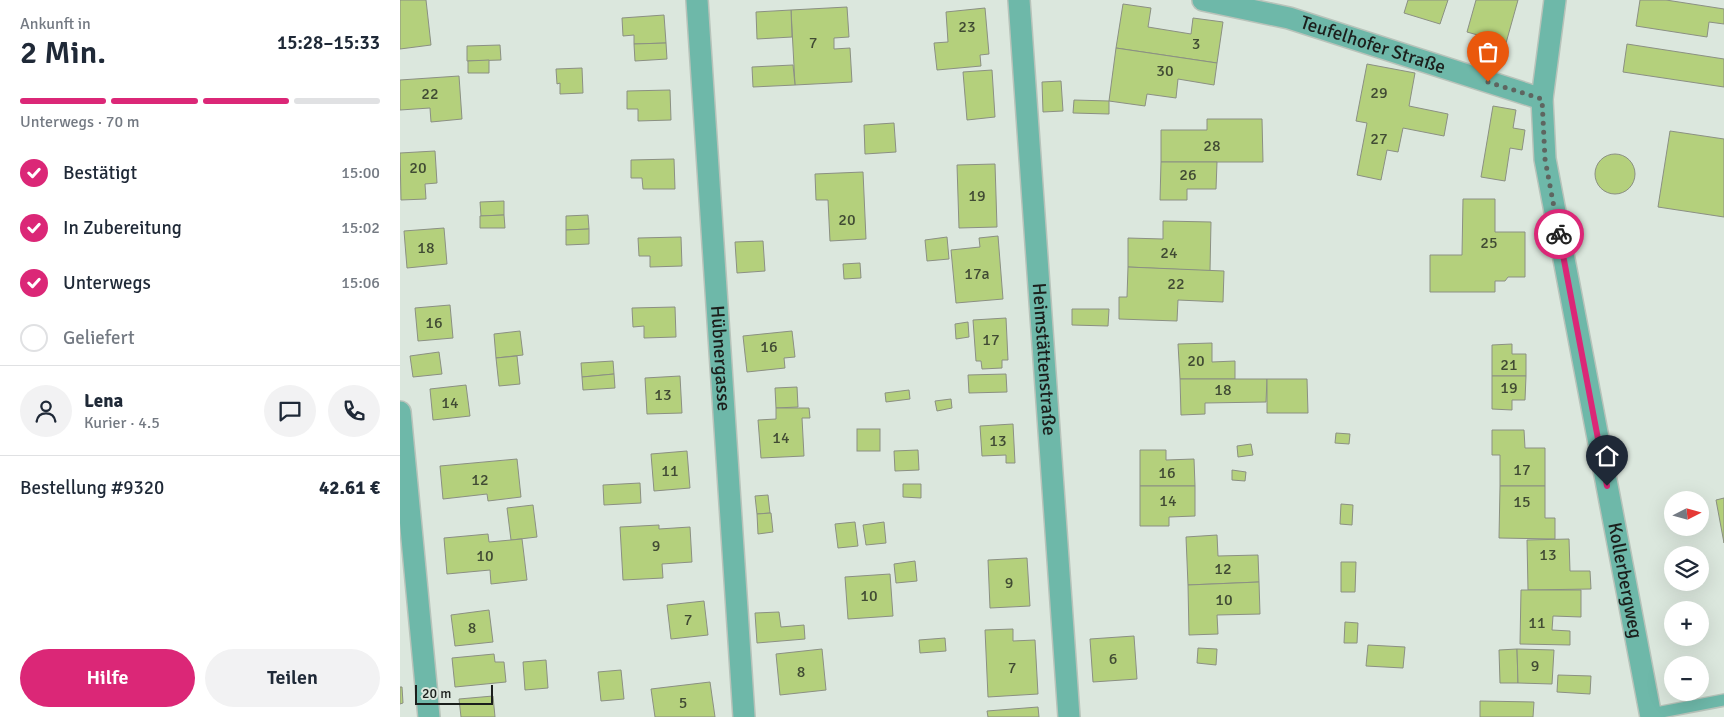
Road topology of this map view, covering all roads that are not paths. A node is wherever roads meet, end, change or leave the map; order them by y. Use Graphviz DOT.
graph roads {
  1 [pos="696,0"];
  2 [pos="1020,0"];
  3 [pos="1203,0"];
  4 [pos="1555,0"];
  5 [pos="1289,9"];
  6 [pos="1542,99"];
  7 [pos="400,412"];
  8 [pos="1724,700"];
  9 [pos="1651,715"];
  10 [pos="429,717"];
  11 [pos="744,717"];
  12 [pos="1069,717"];
  1 -- 11 [label="street, Hübnergasse"];
  2 -- 12 [label="street, Heimstättenstraße"];
  3 -- 5 [label="street, Teufelhofer Straße"];
  4 -- 6 [label="street, Kollerbergweg"];
  5 -- 6 [label="street, Teufelhofer Straße"];
  6 -- 9 [label="street, Kollerbergweg"];
  7 -- 10 [label="street"];
  8 -- 9 [label="lane"];
}
